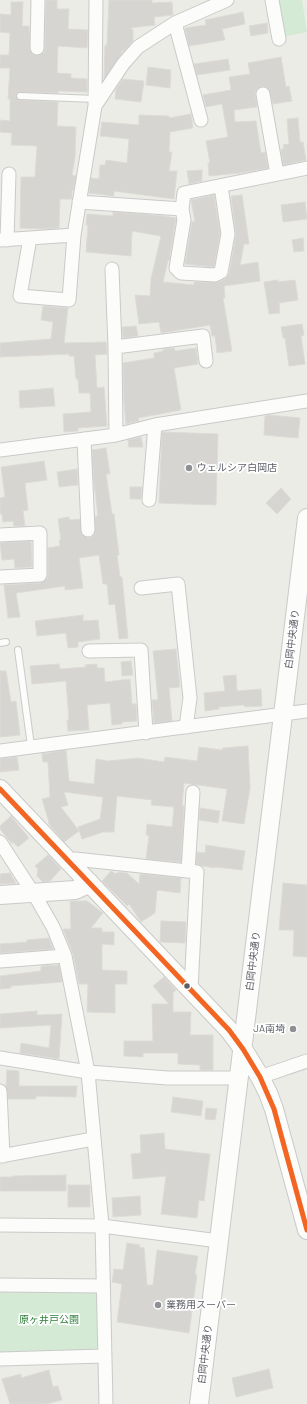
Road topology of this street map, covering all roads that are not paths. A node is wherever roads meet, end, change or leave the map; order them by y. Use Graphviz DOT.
graph roads {
  1 [pos="38,0"];
  2 [pos="96,0"];
  3 [pos="227,0"];
  4 [pos="272,0"];
  5 [pos="175,23"];
  6 [pos="279,38"];
  7 [pos="36,48"];
  8 [pos="263,94"];
  9 [pos="20,96"];
  10 [pos="95,102"];
  11 [pos="201,120"];
  12 [pos="307,168"];
  13 [pos="9,174"];
  14 [pos="277,174"];
  15 [pos="221,186"];
  16 [pos="79,202"];
  17 [pos="182,209"];
  18 [pos="74,235"];
  19 [pos="30,238"];
  20 [pos="3,240"];
  21 [pos="112,269"];
  22 [pos="115,347"];
  23 [pos="206,361"];
  24 [pos="307,401"];
  25 [pos="155,425"];
  26 [pos="116,435"];
  27 [pos="84,439"];
  28 [pos="0,450"];
  29 [pos="149,500"];
  30 [pos="88,530"];
  31 [pos="306,530"];
  32 [pos="0,536"];
  33 [pos="0,577"];
  34 [pos="141,588"];
  35 [pos="302,597"];
  36 [pos="18,650"];
  37 [pos="89,651"];
  38 [pos="307,711"];
  39 [pos="282,714"];
  40 [pos="186,727"];
  41 [pos="146,733"];
  42 [pos="31,746"];
  43 [pos="0,751"];
  44 [pos="0,789"];
  45 [pos="194,792"];
  46 [pos="0,842"];
  47 [pos="71,863"];
  48 [pos="188,871"];
  49 [pos="89,882"];
  50 [pos="33,893"];
  51 [pos="0,896"];
  52 [pos="65,956"];
  53 [pos="0,961"];
  54 [pos="191,989"];
  55 [pos="243,1049"];
  56 [pos="0,1058"];
  57 [pos="307,1061"];
  58 [pos="88,1072"];
  59 [pos="260,1077"];
  60 [pos="239,1078"];
  61 [pos="0,1091"];
  62 [pos="93,1139"];
  63 [pos="2,1156"];
  64 [pos="0,1225"];
  65 [pos="102,1226"];
  66 [pos="307,1230"];
  67 [pos="219,1241"];
  68 [pos="0,1285"];
  69 [pos="103,1286"];
  70 [pos="104,1356"];
  71 [pos="0,1359"];
  72 [pos="106,1404"];
  73 [pos="199,1404"];
  1 -- 7 [label="street"];
  2 -- 10 [label="street"];
  3 -- 5 [label="street"];
  4 -- 6 [label="street"];
  5 -- 10 [label="street"];
  5 -- 11 [label="street"];
  8 -- 14 [label="street"];
  9 -- 10 [label="lane"];
  10 -- 16 [label="street"];
  12 -- 14 [label="street"];
  13 -- 20 [label="street"];
  14 -- 15 [label="street"];
  15 -- 17 [label="street"];
  15 -- 17 [label="street"];
  16 -- 17 [label="street"];
  16 -- 18 [label="street"];
  18 -- 19 [label="street"];
  18 -- 19 [label="street"];
  19 -- 20 [label="street"];
  21 -- 22 [label="street"];
  22 -- 23 [label="street"];
  22 -- 26 [label="street"];
  24 -- 25 [label="street"];
  25 -- 26 [label="street"];
  25 -- 29 [label="street"];
  26 -- 27 [label="street"];
  27 -- 28 [label="street"];
  27 -- 30 [label="street"];
  31 -- 35 [label="street, 白岡中央通り"];
  32 -- 33 [label="street"];
  34 -- 40 [label="street"];
  35 -- 39 [label="street, 白岡中央通り"];
  36 -- 42 [label="lane"];
  37 -- 41 [label="street"];
  38 -- 39 [label="street"];
  39 -- 40 [label="street"];
  39 -- 55 [label="street, 白岡中央通り"];
  40 -- 41 [label="street"];
  41 -- 42 [label="street"];
  42 -- 43 [label="street"];
  44 -- 47 [label="street"];
  45 -- 48 [label="street"];
  46 -- 50 [label="street"];
  47 -- 48 [label="street"];
  47 -- 49 [label="street"];
  48 -- 54 [label="street"];
  49 -- 50 [label="street"];
  49 -- 54 [label="street"];
  50 -- 51 [label="street"];
  50 -- 52 [label="street"];
  52 -- 53 [label="street"];
  52 -- 58 [label="street"];
  54 -- 55 [label="street"];
  55 -- 59 [label="street"];
  55 -- 60 [label="street, 白岡中央通り"];
  56 -- 58 [label="street"];
  57 -- 59 [label="street"];
  58 -- 60 [label="street"];
  58 -- 62 [label="street"];
  59 -- 66 [label="street"];
  60 -- 67 [label="street, 白岡中央通り"];
  61 -- 63 [label="street"];
  62 -- 63 [label="street"];
  62 -- 65 [label="street"];
  64 -- 65 [label="street"];
  65 -- 67 [label="street"];
  65 -- 69 [label="street"];
  67 -- 73 [label="street, 白岡中央通り"];
  68 -- 69 [label="street"];
  69 -- 70 [label="street"];
  70 -- 71 [label="street"];
  70 -- 72 [label="street"];
}
